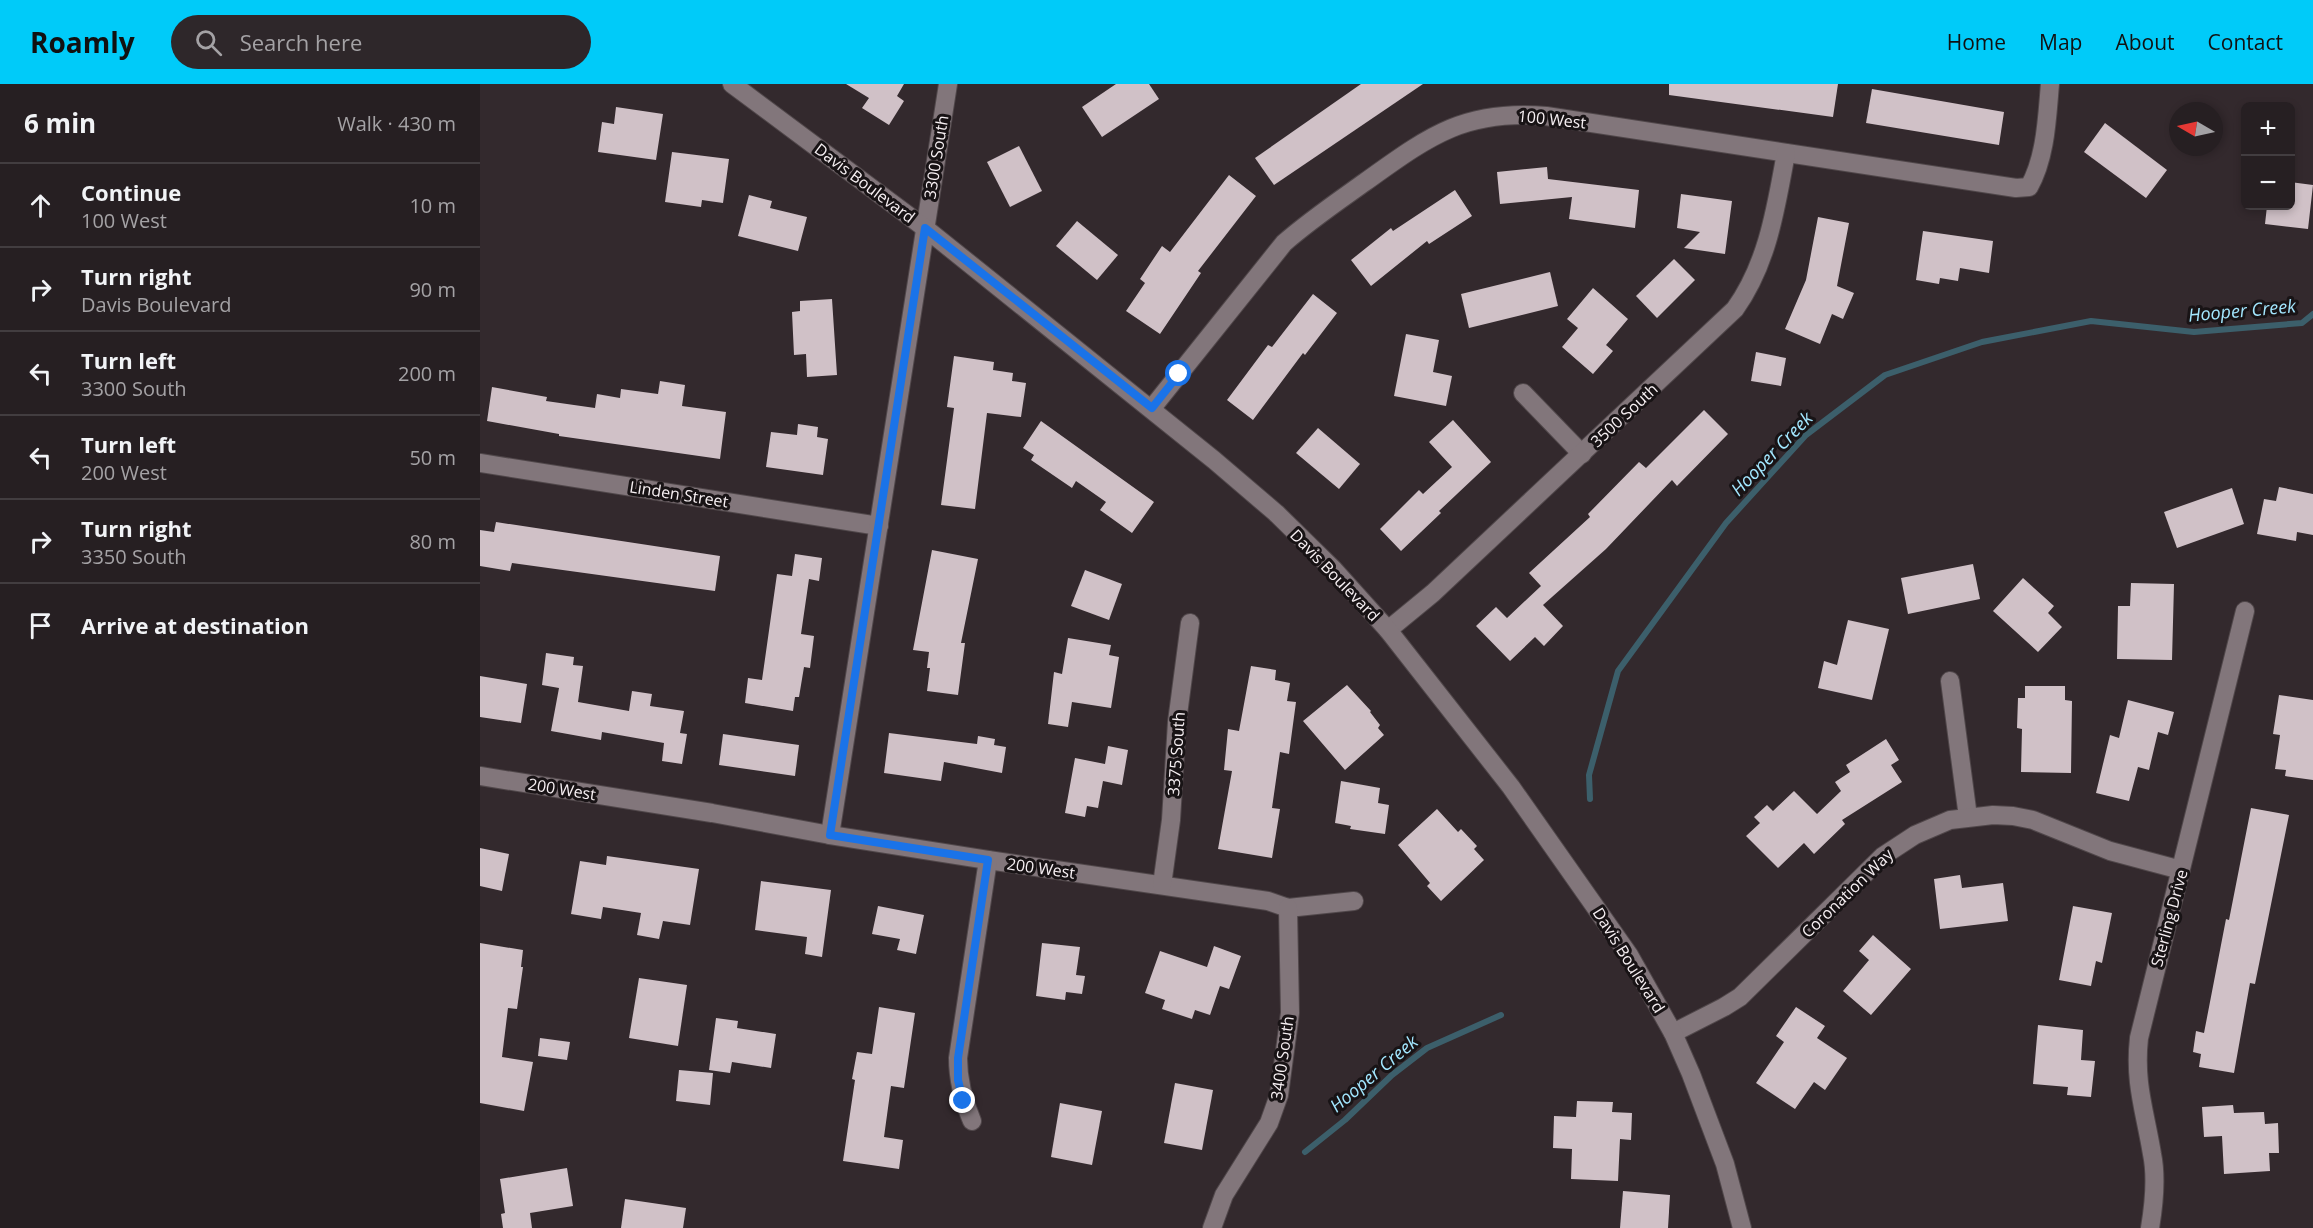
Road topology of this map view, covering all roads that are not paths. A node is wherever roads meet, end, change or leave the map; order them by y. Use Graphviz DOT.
graph roads {
  1 [pos="732,84"];
  2 [pos="948,84"];
  3 [pos="2050,84"];
  4 [pos="1786,153"];
  5 [pos="925,228"];
  6 [pos="1523,393"];
  7 [pos="1152,408"];
  8 [pos="1582,453"];
  9 [pos="480,463"];
  10 [pos="879,526"];
  11 [pos="2245,611"];
  12 [pos="1190,623"];
  13 [pos="1388,630"];
  14 [pos="1950,681"];
  15 [pos="480,776"];
  16 [pos="1968,817"];
  17 [pos="830,835"];
  18 [pos="988,860"];
  19 [pos="2181,870"];
  20 [pos="1162,885"];
  21 [pos="1354,901"];
  22 [pos="1288,908"];
  23 [pos="1673,1033"];
  24 [pos="972,1121"];
  25 [pos="1212,1228"];
  26 [pos="1742,1228"];
  27 [pos="2150,1228"];
  1 -- 5 [label="street, Davis Boulevard"];
  2 -- 5 [label="street, 3300 South"];
  3 -- 4 [label="street, 100 West"];
  4 -- 7 [label="street, 100 West"];
  4 -- 8 [label="street, 3500 South"];
  5 -- 7 [label="street, Davis Boulevard"];
  5 -- 10 [label="street, 3300 South"];
  6 -- 8 [label="street"];
  7 -- 13 [label="street, Davis Boulevard"];
  8 -- 13 [label="street, 3500 South"];
  9 -- 10 [label="street, Linden Street"];
  10 -- 17 [label="street, 3300 South"];
  11 -- 19 [label="street, Sterling Drive"];
  12 -- 20 [label="street, 3375 South"];
  13 -- 23 [label="street, Davis Boulevard"];
  14 -- 16 [label="street"];
  15 -- 17 [label="street, 200 West"];
  16 -- 19 [label="street, Coronation Way"];
  16 -- 23 [label="street, Coronation Way"];
  17 -- 18 [label="street, 200 West"];
  18 -- 20 [label="street, 200 West"];
  18 -- 24 [label="street"];
  19 -- 27 [label="street, Sterling Drive"];
  20 -- 22 [label="street, 200 West"];
  21 -- 22 [label="street, 200 West"];
  22 -- 25 [label="street, 3400 South"];
  23 -- 26 [label="street, Davis Boulevard"];
}
